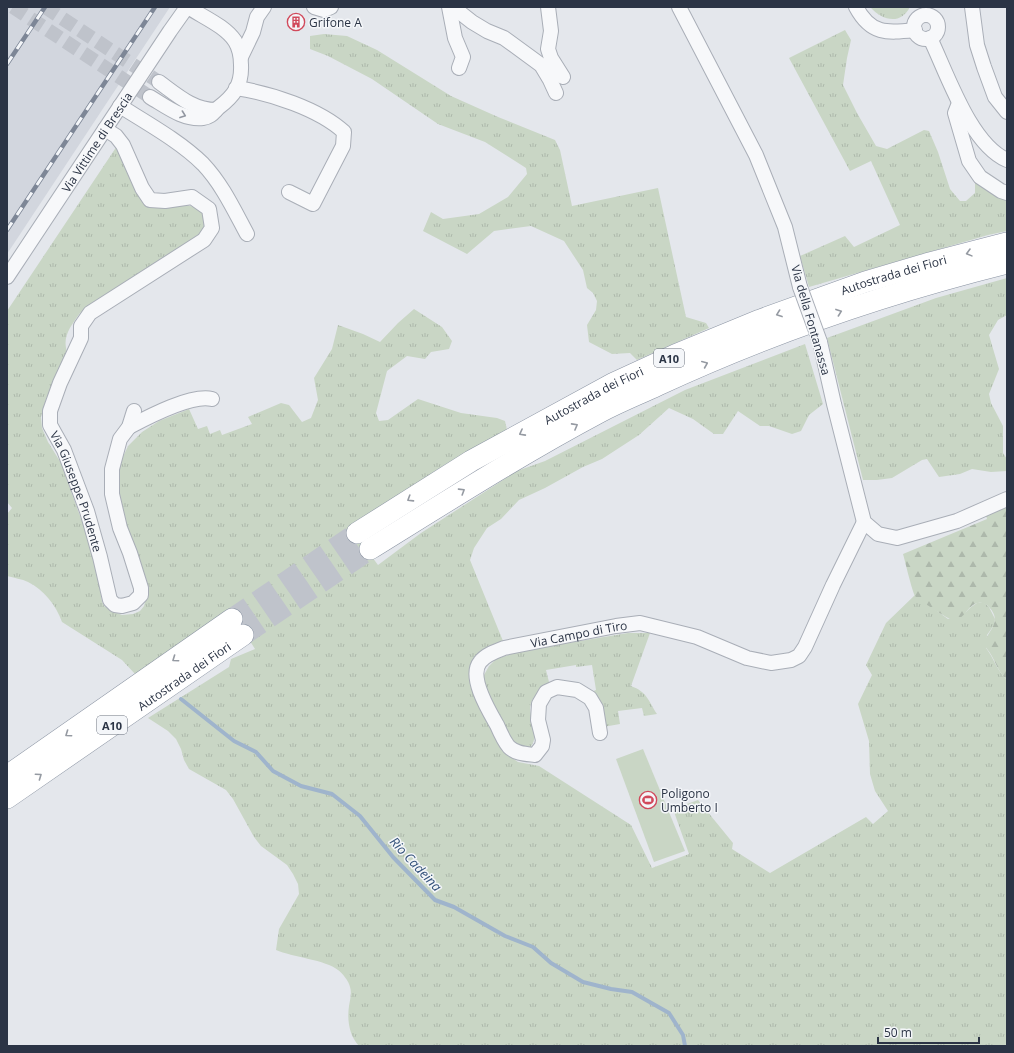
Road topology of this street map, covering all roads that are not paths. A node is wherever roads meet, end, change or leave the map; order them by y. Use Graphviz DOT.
graph roads {
  1 [pos="188,7"];
  2 [pos="264,7"];
  3 [pos="314,7"];
  4 [pos="331,7"];
  5 [pos="449,7"];
  6 [pos="453,7"];
  7 [pos="548,7"];
  8 [pos="679,7"];
  9 [pos="856,7"];
  10 [pos="972,7"];
  11 [pos="926,11"];
  12 [pos="914,30"];
  13 [pos="930,38"];
  14 [pos="241,57"];
  15 [pos="459,68"];
  16 [pos="563,77"];
  17 [pos="159,82"];
  18 [pos="236,88"];
  19 [pos="556,93"];
  20 [pos="150,97"];
  21 [pos="959,103"];
  22 [pos="120,106"];
  23 [pos="216,110"];
  24 [pos="1007,112"];
  25 [pos="105,129"];
  26 [pos="1007,160"];
  27 [pos="289,192"];
  28 [pos="1007,192"];
  29 [pos="247,234"];
  30 [pos="1007,243"];
  31 [pos="1007,262"];
  32 [pos="7,277"];
  33 [pos="212,399"];
  34 [pos="134,411"];
  35 [pos="128,427"];
  36 [pos="1007,499"];
  37 [pos="864,522"];
  38 [pos="357,533"];
  39 [pos="370,549"];
  40 [pos="238,627"];
  41 [pos="212,645"];
  42 [pos="600,733"];
  43 [pos="7,776"];
  44 [pos="7,798"];
  1 -- 14 [label="street"];
  1 -- 22 [label="street, Via Vittime di Brescia"];
  2 -- 14 [label="street"];
  3 -- 4 [label="street"];
  5 -- 15 [label="street"];
  6 -- 19 [label="street"];
  7 -- 16 [label="street"];
  8 -- 37 [label="street, Via della Fontanassa, bridge"];
  9 -- 12 [label="street"];
  10 -- 24 [label="street"];
  11 -- 12 [label="street"];
  11 -- 13 [label="street"];
  12 -- 13 [label="street"];
  13 -- 21 [label="street"];
  14 -- 18 [label="street"];
  17 -- 23 [label="street"];
  18 -- 23 [label="street"];
  18 -- 27 [label="street"];
  20 -- 23 [label="street, one-way"];
  21 -- 26 [label="street"];
  21 -- 28 [label="street"];
  22 -- 25 [label="street, Via Vittime di Brescia"];
  22 -- 29 [label="street"];
  25 -- 32 [label="street, Via Vittime di Brescia"];
  25 -- 35 [label="street, Via Giuseppe Prudente"];
  30 -- 38 [label="highway, Autostrada dei Fiori / A10, one-way"];
  39 -- 31 [label="highway, Autostrada dei Fiori / A10, one-way"];
  33 -- 35 [label="street"];
  34 -- 35 [label="street, Via Giuseppe Prudente"];
  36 -- 37 [label="street"];
  37 -- 42 [label="street, Via Campo di Tiro"];
  40 -- 41 [label="highway, Autostrada dei Fiori / A10"];
  41 -- 43 [label="highway, Autostrada dei Fiori / A10, one-way"];
  44 -- 41 [label="highway, Autostrada dei Fiori / A10, one-way"];
}
